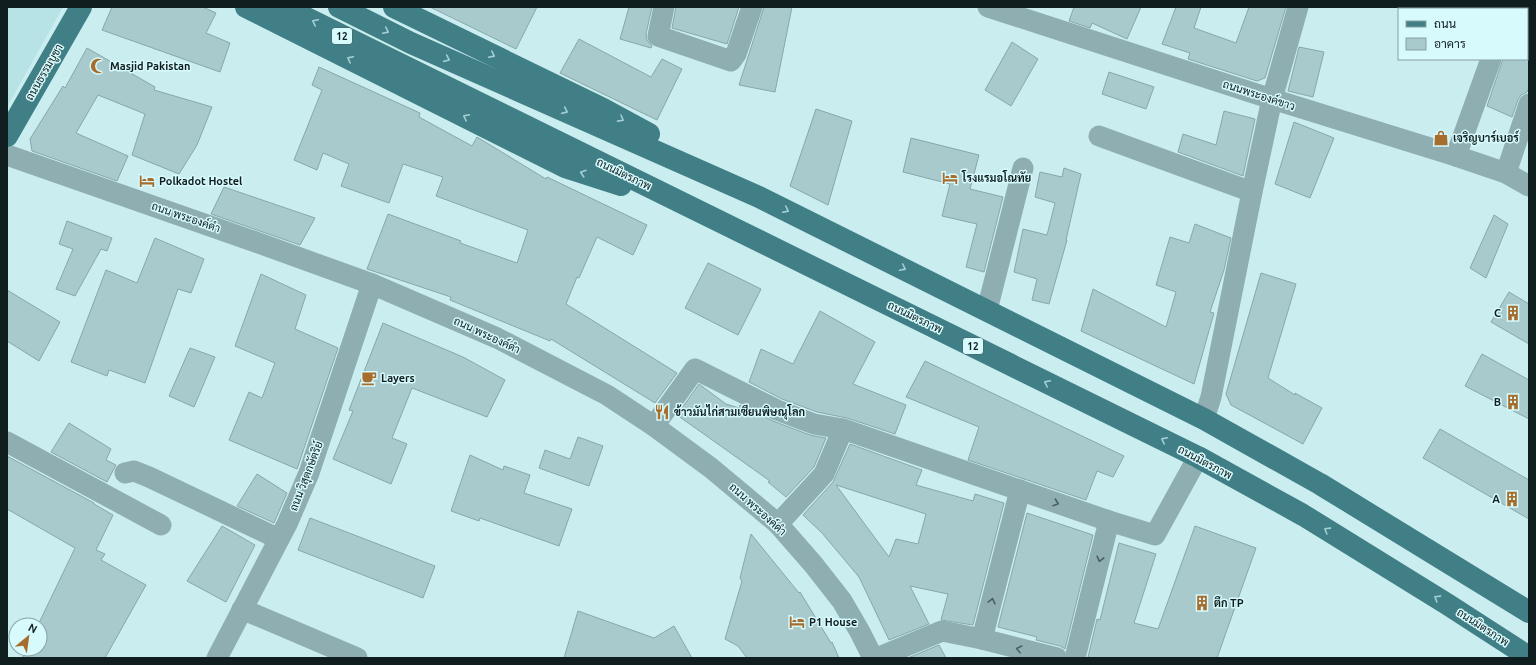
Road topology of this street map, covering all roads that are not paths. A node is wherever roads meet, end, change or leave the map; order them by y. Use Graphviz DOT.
graph roads {
  1 [pos="80,7"];
  2 [pos="246,7"];
  3 [pos="284,7"];
  4 [pos="339,7"];
  5 [pos="394,7"];
  6 [pos="664,7"];
  7 [pos="752,7"];
  8 [pos="988,7"];
  9 [pos="1298,7"];
  10 [pos="1031,14"];
  11 [pos="1491,60"];
  12 [pos="1272,99"];
  13 [pos="1529,104"];
  14 [pos="7,136"];
  15 [pos="1099,136"];
  16 [pos="7,155"];
  17 [pos="1456,156"];
  18 [pos="1023,168"];
  19 [pos="1506,173"];
  20 [pos="1529,186"];
  21 [pos="1252,192"];
  22 [pos="760,197"];
  23 [pos="700,211"];
  24 [pos="372,284"];
  25 [pos="987,310"];
  26 [pos="1204,419"];
  27 [pos="654,426"];
  28 [pos="842,429"];
  29 [pos="7,442"];
  30 [pos="1198,457"];
  31 [pos="125,473"];
  32 [pos="1020,490"];
  33 [pos="1109,521"];
  34 [pos="778,524"];
  35 [pos="161,525"];
  36 [pos="279,539"];
  37 [pos="242,609"];
  38 [pos="1529,612"];
  39 [pos="982,639"];
  40 [pos="1529,657"];
  41 [pos="217,658"];
  42 [pos="357,658"];
  43 [pos="872,658"];
  44 [pos="877,658"];
  45 [pos="1057,658"];
  46 [pos="1075,658"];
  1 -- 14 [label="main road, ถนนธรรมบูชา"];
  23 -- 2 [label="main road, one-way"];
  23 -- 3 [label="main road, ถนนมิตรภาพ / 12, one-way"];
  4 -- 22 [label="main road, 12, one-way"];
  5 -- 22 [label="main road, one-way"];
  6 -- 7 [label="street"];
  8 -- 10 [label="street, ถนนพระองค์ขาว"];
  9 -- 12 [label="street"];
  10 -- 12 [label="street, ถนนพระองค์ขาว"];
  11 -- 17 [label="street"];
  12 -- 17 [label="street, ถนนพระองค์ขาว"];
  12 -- 21 [label="street"];
  13 -- 19 [label="street"];
  15 -- 21 [label="street"];
  16 -- 24 [label="street, ถนน พระองค์ดำ"];
  17 -- 19 [label="street, ถนนพระองค์ขาว"];
  18 -- 25 [label="street"];
  19 -- 20 [label="street, ถนนพระองค์ขาว"];
  21 -- 26 [label="street"];
  22 -- 25 [label="main road, 12, one-way"];
  30 -- 23 [label="main road, ถนนมิตรภาพ / 12, one-way"];
  24 -- 27 [label="street, ถนน พระองค์ดำ"];
  24 -- 36 [label="street, ถนน วิสุตกษัตริย์"];
  25 -- 26 [label="main road, 12"];
  26 -- 38 [label="main road, 12"];
  27 -- 28 [label="street"];
  27 -- 34 [label="street, ถนน พระองค์ดำ"];
  28 -- 32 [label="street"];
  28 -- 34 [label="street"];
  29 -- 35 [label="street"];
  30 -- 33 [label="street"];
  40 -- 30 [label="main road, ถนนมิตรภาพ / 12, one-way"];
  31 -- 36 [label="street"];
  32 -- 33 [label="street, one-way"];
  39 -- 32 [label="street, one-way"];
  33 -- 46 [label="street, one-way"];
  34 -- 43 [label="street, ถนน พระองค์ดำ"];
  36 -- 37 [label="street, ถนน วิสุตกษัตริย์"];
  37 -- 41 [label="street, ถนน วิสุตกษัตริย์"];
  37 -- 42 [label="street"];
  39 -- 44 [label="street"];
  45 -- 39 [label="street, one-way"];
}
